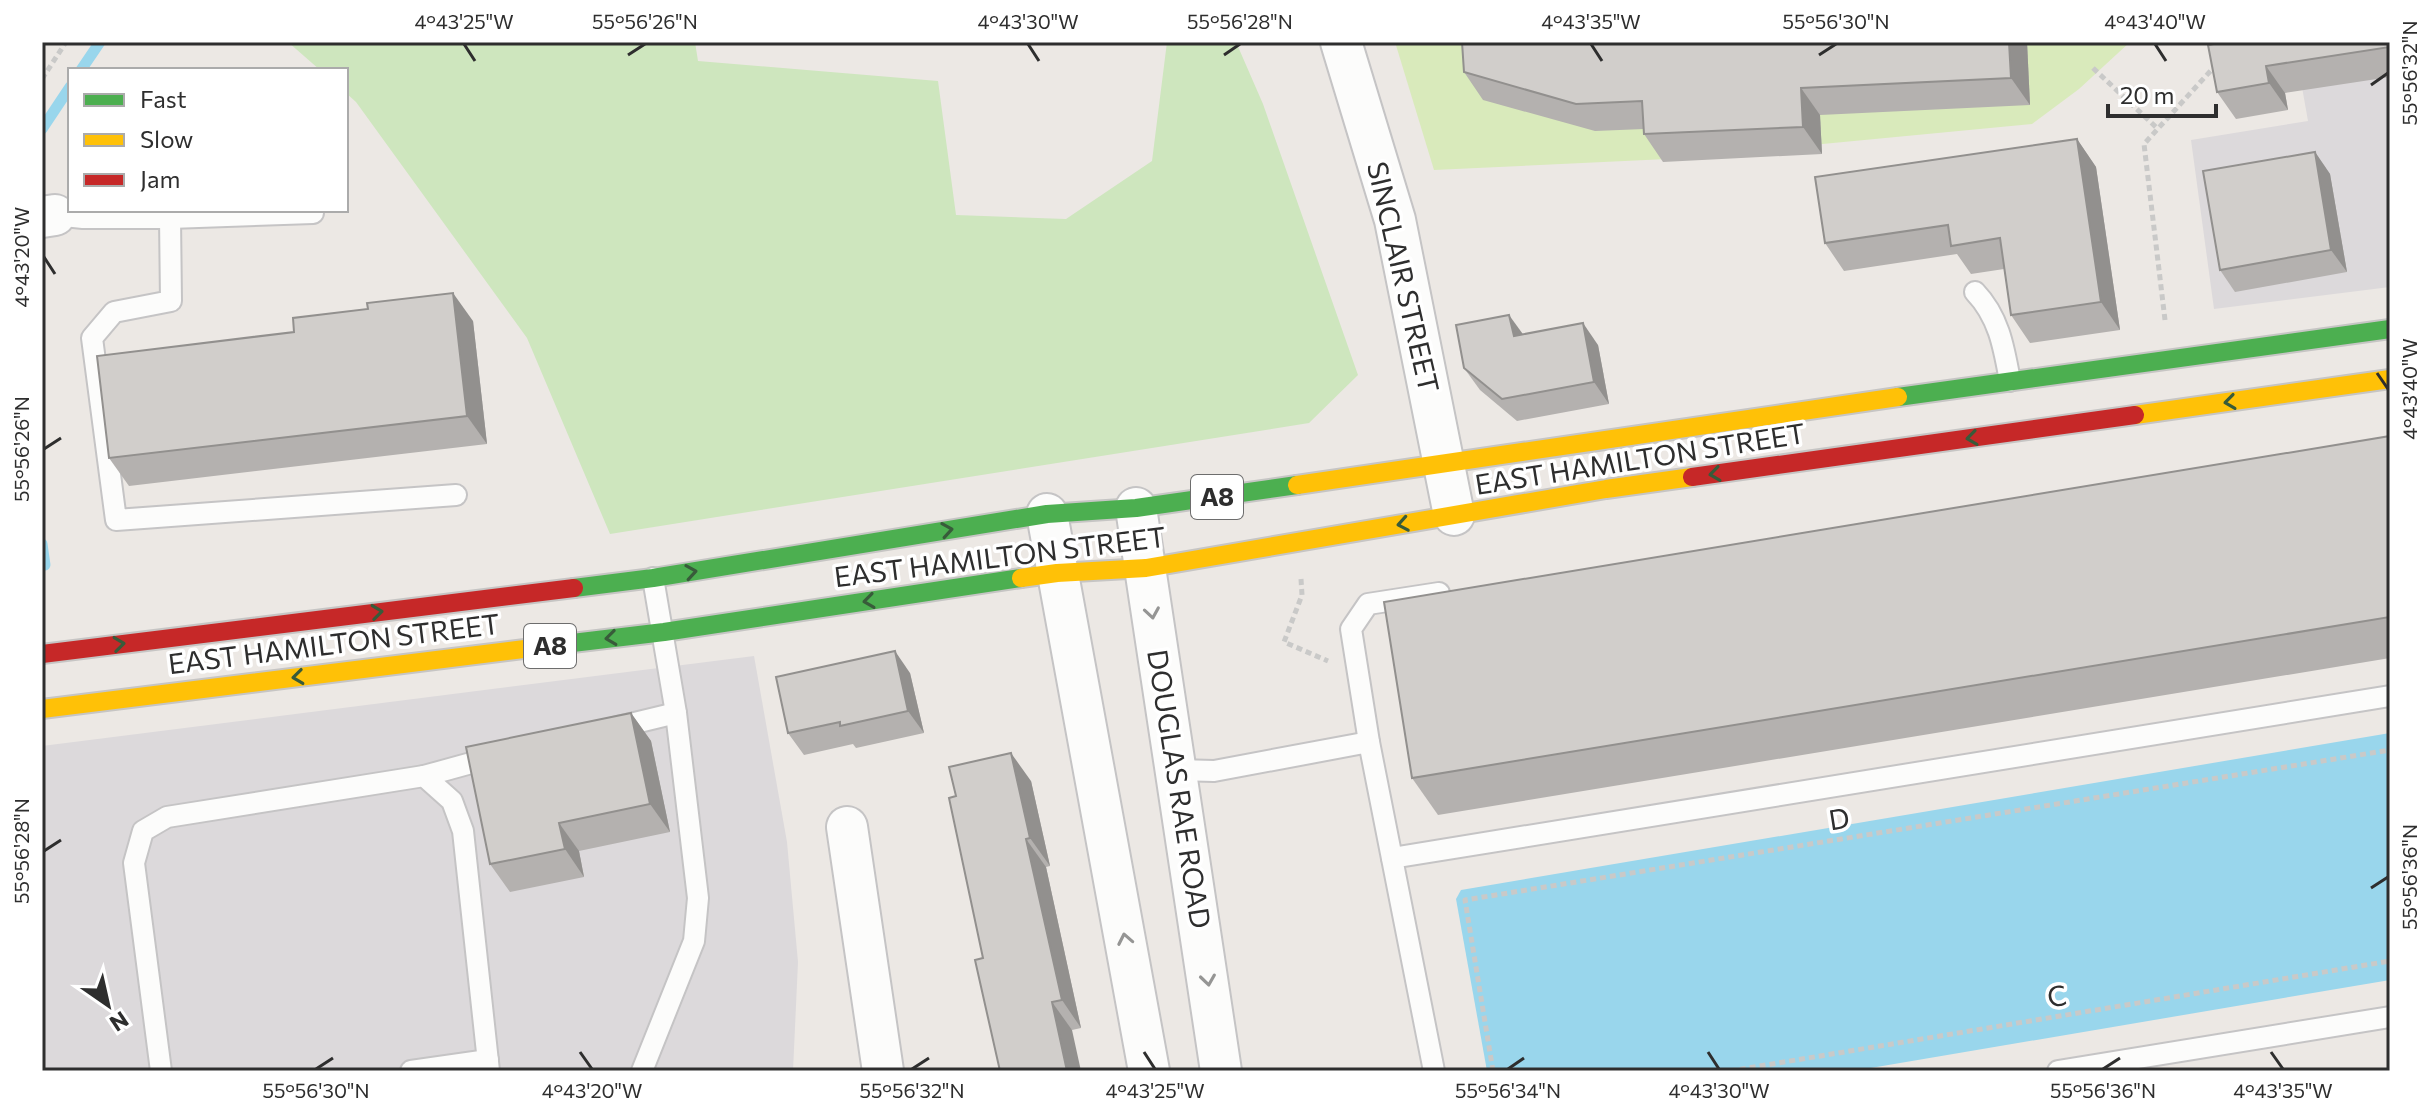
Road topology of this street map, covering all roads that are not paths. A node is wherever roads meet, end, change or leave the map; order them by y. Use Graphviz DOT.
graph roads {
  1 [pos="1341,42"];
  2 [pos="313,213"];
  3 [pos="49,216"];
  4 [pos="170,218"];
  5 [pos="1975,292"];
  6 [pos="2390,329"];
  7 [pos="2390,379"];
  8 [pos="2010,381"];
  9 [pos="1445,463"];
  10 [pos="456,495"];
  11 [pos="1136,508"];
  12 [pos="1047,514"];
  13 [pos="1454,515"];
  14 [pos="1146,568"];
  15 [pos="1057,573"];
  16 [pos="653,578"];
  17 [pos="1462,589"];
  18 [pos="664,632"];
  19 [pos="42,654"];
  20 [pos="2390,696"];
  21 [pos="42,709"];
  22 [pos="676,713"];
  23 [pos="602,730"];
  24 [pos="1369,742"];
  25 [pos="513,751"];
  26 [pos="1177,770"];
  27 [pos="424,776"];
  28 [pos="847,827"];
  29 [pos="1392,858"];
  30 [pos="2390,1017"];
  31 [pos="489,1066"];
  32 [pos="161,1071"];
  33 [pos="411,1071"];
  34 [pos="642,1071"];
  35 [pos="883,1071"];
  36 [pos="1149,1071"];
  37 [pos="1221,1071"];
  38 [pos="1434,1071"];
  39 [pos="2058,1071"];
  1 -- 9 [label="street, SINCLAIR STREET"];
  2 -- 4 [label="lane"];
  3 -- 4 [label="lane"];
  4 -- 10 [label="lane"];
  5 -- 8 [label="lane"];
  6 -- 8 [label="highway, EAST HAMILTON STREET / A8"];
  7 -- 13 [label="highway, EAST HAMILTON STREET / A8, one-way"];
  8 -- 9 [label="highway, EAST HAMILTON STREET / A8"];
  9 -- 11 [label="highway, EAST HAMILTON STREET / A8"];
  9 -- 13 [label="street, SINCLAIR STREET"];
  11 -- 12 [label="highway, EAST HAMILTON STREET / A8"];
  11 -- 14 [label="street, DOUGLAS RAE ROAD"];
  12 -- 15 [label="street"];
  16 -- 12 [label="highway, EAST HAMILTON STREET / A8, one-way"];
  13 -- 14 [label="highway, EAST HAMILTON STREET / A8, one-way"];
  14 -- 15 [label="highway, EAST HAMILTON STREET / A8"];
  14 -- 26 [label="street, DOUGLAS RAE ROAD, one-way"];
  15 -- 18 [label="highway, EAST HAMILTON STREET / A8, one-way"];
  36 -- 15 [label="street, one-way"];
  16 -- 18 [label="lane"];
  19 -- 16 [label="highway, EAST HAMILTON STREET / A8, one-way"];
  17 -- 24 [label="lane"];
  18 -- 21 [label="highway, EAST HAMILTON STREET / A8, one-way"];
  18 -- 22 [label="lane"];
  20 -- 29 [label="lane"];
  22 -- 23 [label="lane"];
  22 -- 34 [label="lane"];
  24 -- 26 [label="lane"];
  24 -- 29 [label="lane"];
  25 -- 27 [label="lane"];
  26 -- 37 [label="street, DOUGLAS RAE ROAD, one-way"];
  27 -- 31 [label="lane"];
  27 -- 32 [label="lane"];
  28 -- 35 [label="street"];
  29 -- 38 [label="lane"];
  30 -- 39 [label="lane"];
  31 -- 33 [label="lane"];
}
